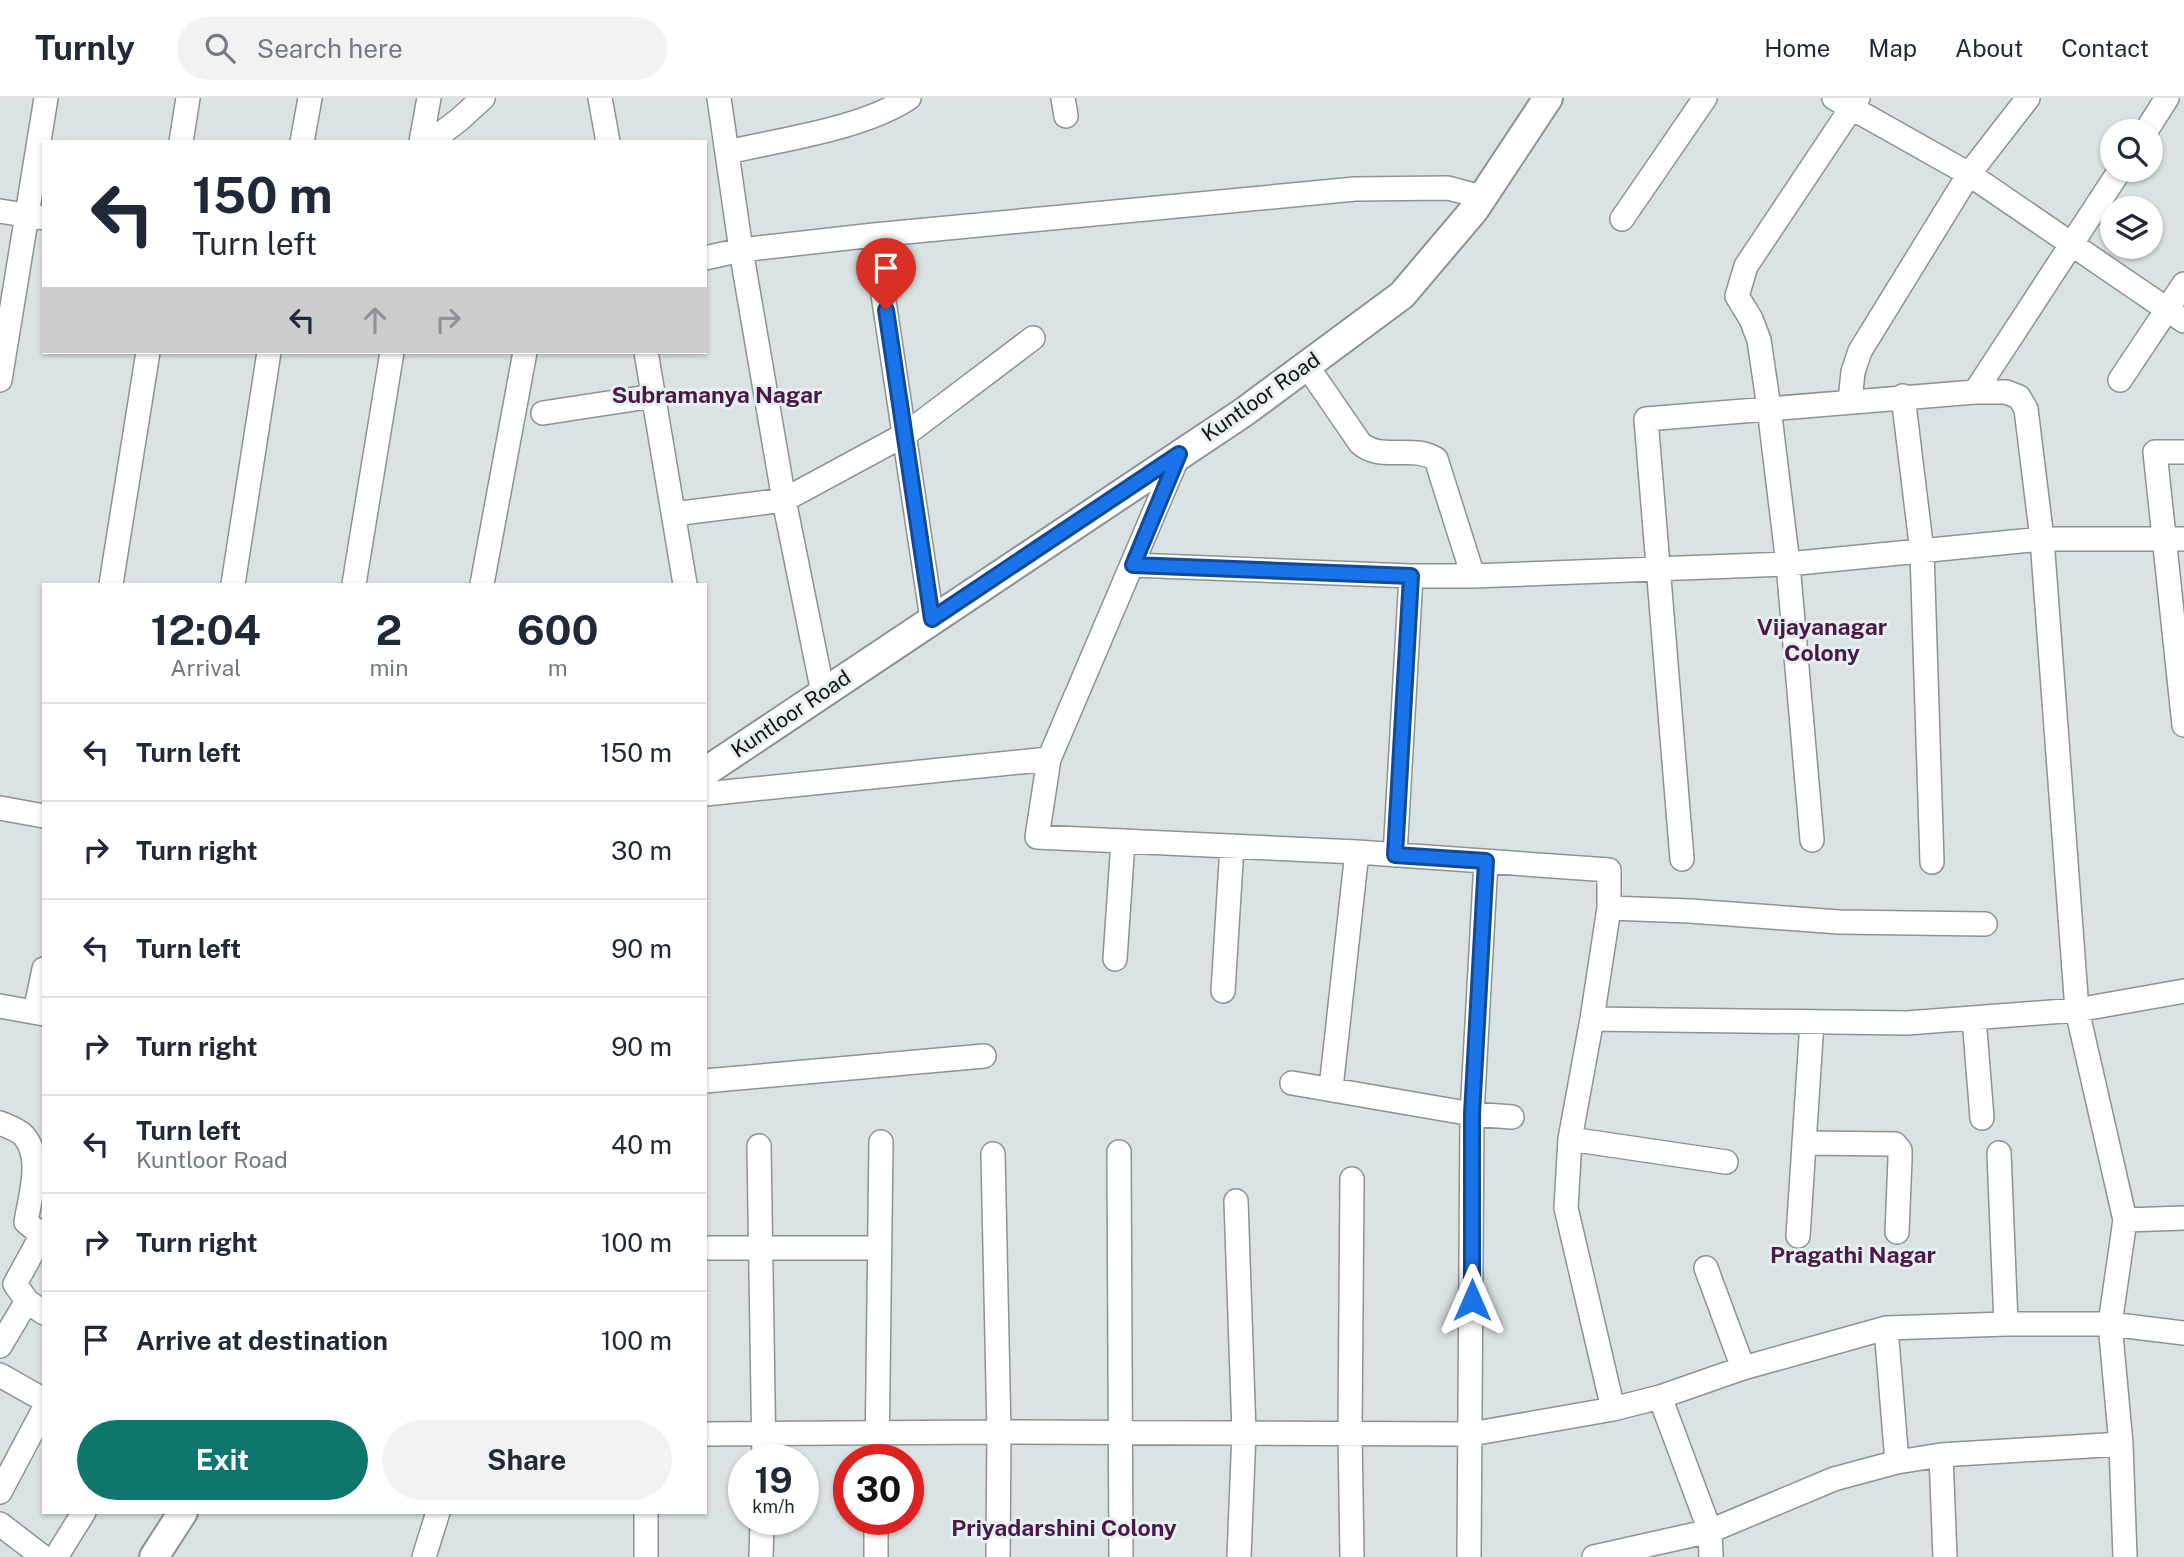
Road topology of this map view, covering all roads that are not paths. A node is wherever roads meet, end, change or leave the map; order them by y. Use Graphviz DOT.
graph roads {
  1 [pos="46,98"];
  2 [pos="188,98"];
  3 [pos="310,98"];
  4 [pos="429,98"];
  5 [pos="483,98"];
  6 [pos="600,98"];
  7 [pos="719,98"];
  8 [pos="909,98"];
  9 [pos="1548,98"];
  10 [pos="1705,98"];
  11 [pos="2028,98"];
  12 [pos="2167,98"];
  13 [pos="1847,102"];
  14 [pos="2154,119"];
  15 [pos="42,140"];
  16 [pos="181,140"];
  17 [pos="302,140"];
  18 [pos="421,140"];
  19 [pos="433,140"];
  20 [pos="608,140"];
  21 [pos="42,146"];
  22 [pos="728,152"];
  23 [pos="1969,174"];
  24 [pos="2112,182"];
  25 [pos="1482,197"];
  26 [pos="0,211"];
  27 [pos="36,217"];
  28 [pos="1622,219"];
  29 [pos="874,235"];
  30 [pos="2073,243"];
  31 [pos="741,250"];
  32 [pos="707,258"];
  33 [pos="2184,284"];
  34 [pos="2176,315"];
  35 [pos="1033,338"];
  36 [pos="148,354"];
  37 [pos="269,354"];
  38 [pos="392,354"];
  39 [pos="525,354"];
  40 [pos="646,354"];
  41 [pos="1307,366"];
  42 [pos="0,380"];
  43 [pos="2120,380"];
  44 [pos="1975,392"];
  45 [pos="654,396"];
  46 [pos="1903,396"];
  47 [pos="1850,401"];
  48 [pos="1769,408"];
  49 [pos="542,413"];
  50 [pos="906,434"];
  51 [pos="2184,452"];
  52 [pos="1179,454"];
  53 [pos="784,500"];
  54 [pos="674,514"];
  55 [pos="2042,539"];
  56 [pos="2175,539"];
  57 [pos="1922,552"];
  58 [pos="1788,564"];
  59 [pos="1133,565"];
  60 [pos="1656,568"];
  61 [pos="1411,576"];
  62 [pos="1473,576"];
  63 [pos="111,583"];
  64 [pos="233,583"];
  65 [pos="354,583"];
  66 [pos="482,583"];
  67 [pos="685,583"];
  68 [pos="932,619"];
  69 [pos="823,693"];
  70 [pos="2184,725"];
  71 [pos="1049,759"];
  72 [pos="707,771"];
  73 [pos="707,794"];
  74 [pos="0,808"];
  75 [pos="42,816"];
  76 [pos="1812,840"];
  77 [pos="1123,841"];
  78 [pos="1232,846"];
  79 [pos="1357,852"];
  80 [pos="1395,855"];
  81 [pos="1682,859"];
  82 [pos="1486,861"];
  83 [pos="1932,862"];
  84 [pos="1609,908"];
  85 [pos="1985,924"];
  86 [pos="1115,959"];
  87 [pos="42,987"];
  88 [pos="1223,991"];
  89 [pos="2184,991"];
  90 [pos="0,1006"];
  91 [pos="2077,1010"];
  92 [pos="39,1013"];
  93 [pos="1974,1018"];
  94 [pos="1592,1019"];
  95 [pos="1812,1022"];
  96 [pos="985,1056"];
  97 [pos="707,1081"];
  98 [pos="1292,1083"];
  99 [pos="1331,1088"];
  100 [pos="1472,1114"];
  101 [pos="1512,1117"];
  102 [pos="1982,1118"];
  103 [pos="0,1123"];
  104 [pos="1570,1139"];
  105 [pos="881,1142"];
  106 [pos="1804,1143"];
  107 [pos="759,1146"];
  108 [pos="1119,1152"];
  109 [pos="1999,1153"];
  110 [pos="993,1154"];
  111 [pos="1726,1162"];
  112 [pos="1352,1180"];
  113 [pos="1236,1201"];
  114 [pos="2184,1218"];
  115 [pos="2124,1220"];
  116 [pos="1897,1233"];
  117 [pos="42,1234"];
  118 [pos="1798,1236"];
  119 [pos="42,1237"];
  120 [pos="761,1247"];
  121 [pos="707,1248"];
  122 [pos="880,1248"];
  123 [pos="1706,1268"];
  124 [pos="36,1307"];
  125 [pos="2006,1324"];
  126 [pos="2110,1324"];
  127 [pos="1886,1328"];
  128 [pos="2184,1334"];
  129 [pos="0,1346"];
  130 [pos="1743,1368"];
  131 [pos="0,1375"];
  132 [pos="1660,1397"];
  133 [pos="42,1399"];
  134 [pos="1613,1409"];
  135 [pos="42,1413"];
  136 [pos="877,1432"];
  137 [pos="999,1432"];
  138 [pos="1121,1432"];
  139 [pos="1244,1432"];
  140 [pos="1350,1432"];
  141 [pos="764,1433"];
  142 [pos="707,1434"];
  143 [pos="1471,1434"];
  144 [pos="764,1444"];
  145 [pos="877,1444"];
  146 [pos="2121,1444"];
  147 [pos="1941,1455"];
  148 [pos="1897,1462"];
  149 [pos="0,1492"];
  150 [pos="83,1514"];
  151 [pos="182,1514"];
  152 [pos="437,1514"];
  153 [pos="646,1514"];
  154 [pos="0,1524"];
  155 [pos="1710,1531"];
  156 [pos="762,1535"];
  157 [pos="876,1535"];
  158 [pos="43,1557"];
  159 [pos="56,1557"];
  160 [pos="154,1557"];
  161 [pos="424,1557"];
  162 [pos="646,1557"];
  163 [pos="761,1557"];
  164 [pos="876,1557"];
  165 [pos="998,1557"];
  166 [pos="1121,1557"];
  167 [pos="1239,1557"];
  168 [pos="1352,1557"];
  169 [pos="1469,1557"];
  170 [pos="1594,1557"];
  171 [pos="1711,1557"];
  172 [pos="1945,1557"];
  173 [pos="2125,1557"];
  1 -- 15 [label="street"];
  2 -- 16 [label="street"];
  3 -- 17 [label="street"];
  4 -- 18 [label="street"];
  5 -- 19 [label="street"];
  6 -- 20 [label="street"];
  7 -- 22 [label="street"];
  8 -- 22 [label="street"];
  9 -- 25 [label="street, Kuntloor Road"];
  10 -- 28 [label="street"];
  11 -- 23 [label="street"];
  12 -- 14 [label="street"];
  13 -- 23 [label="street"];
  13 -- 48 [label="street"];
  21 -- 27 [label="street"];
  22 -- 31 [label="street"];
  23 -- 30 [label="street"];
  23 -- 47 [label="street"];
  24 -- 30 [label="street"];
  25 -- 29 [label="street"];
  25 -- 41 [label="street, Kuntloor Road"];
  26 -- 27 [label="street"];
  27 -- 42 [label="street"];
  29 -- 31 [label="street"];
  29 -- 50 [label="street"];
  30 -- 34 [label="street"];
  30 -- 44 [label="street"];
  31 -- 32 [label="street"];
  31 -- 53 [label="street"];
  33 -- 34 [label="street"];
  34 -- 43 [label="street"];
  35 -- 50 [label="street"];
  36 -- 63 [label="street"];
  37 -- 64 [label="street"];
  38 -- 65 [label="street"];
  39 -- 66 [label="street"];
  40 -- 45 [label="street"];
  41 -- 52 [label="street, Kuntloor Road"];
  41 -- 62 [label="street"];
  44 -- 46 [label="street"];
  44 -- 55 [label="street"];
  45 -- 49 [label="street"];
  45 -- 54 [label="street"];
  46 -- 47 [label="street"];
  46 -- 57 [label="street"];
  47 -- 48 [label="street"];
  48 -- 58 [label="street"];
  48 -- 60 [label="street"];
  50 -- 53 [label="street"];
  50 -- 68 [label="street"];
  51 -- 56 [label="street"];
  52 -- 59 [label="street"];
  52 -- 68 [label="street, Kuntloor Road"];
  53 -- 54 [label="street"];
  53 -- 69 [label="street"];
  54 -- 67 [label="street"];
  55 -- 56 [label="street"];
  55 -- 57 [label="street"];
  55 -- 91 [label="street"];
  56 -- 70 [label="street"];
  57 -- 58 [label="street"];
  57 -- 83 [label="street"];
  58 -- 60 [label="street"];
  58 -- 76 [label="street"];
  59 -- 61 [label="street"];
  59 -- 71 [label="street"];
  60 -- 62 [label="street"];
  60 -- 81 [label="street"];
  61 -- 62 [label="street"];
  61 -- 80 [label="street"];
  68 -- 69 [label="street, Kuntloor Road"];
  69 -- 72 [label="street, Kuntloor Road"];
  71 -- 73 [label="street"];
  71 -- 77 [label="street"];
  74 -- 75 [label="street"];
  77 -- 78 [label="street"];
  77 -- 86 [label="street"];
  78 -- 79 [label="street"];
  78 -- 88 [label="street"];
  79 -- 80 [label="street"];
  79 -- 99 [label="street"];
  80 -- 82 [label="street"];
  82 -- 84 [label="street"];
  82 -- 100 [label="street"];
  84 -- 85 [label="street"];
  84 -- 94 [label="street"];
  87 -- 92 [label="street"];
  89 -- 91 [label="street"];
  90 -- 92 [label="street"];
  91 -- 93 [label="street"];
  91 -- 115 [label="street"];
  93 -- 95 [label="street"];
  93 -- 102 [label="street"];
  94 -- 95 [label="street"];
  94 -- 104 [label="street"];
  95 -- 106 [label="street"];
  96 -- 97 [label="street"];
  98 -- 99 [label="street"];
  99 -- 100 [label="street"];
  100 -- 101 [label="street"];
  100 -- 143 [label="street"];
  103 -- 117 [label="street"];
  104 -- 111 [label="street"];
  104 -- 134 [label="street"];
  105 -- 122 [label="street"];
  106 -- 116 [label="street"];
  106 -- 118 [label="street"];
  107 -- 120 [label="street"];
  108 -- 138 [label="street"];
  109 -- 125 [label="street"];
  110 -- 137 [label="street"];
  112 -- 140 [label="street"];
  113 -- 139 [label="street"];
  114 -- 115 [label="street"];
  115 -- 126 [label="street"];
  119 -- 124 [label="street"];
  120 -- 121 [label="street"];
  120 -- 122 [label="street"];
  120 -- 141 [label="street"];
  122 -- 136 [label="street"];
  123 -- 130 [label="street"];
  124 -- 129 [label="street"];
  125 -- 126 [label="street"];
  125 -- 127 [label="street"];
  126 -- 128 [label="street"];
  126 -- 146 [label="street"];
  127 -- 130 [label="street"];
  127 -- 148 [label="street"];
  130 -- 132 [label="street"];
  131 -- 133 [label="street"];
  132 -- 134 [label="street"];
  132 -- 155 [label="street"];
  134 -- 143 [label="street"];
  135 -- 149 [label="street"];
  136 -- 137 [label="street"];
  136 -- 141 [label="street"];
  136 -- 145 [label="street"];
  137 -- 138 [label="street"];
  137 -- 165 [label="street"];
  138 -- 139 [label="street"];
  138 -- 166 [label="street"];
  139 -- 140 [label="street"];
  139 -- 167 [label="street"];
  140 -- 143 [label="street"];
  140 -- 168 [label="street"];
  141 -- 142 [label="street"];
  141 -- 144 [label="street"];
  143 -- 169 [label="street"];
  146 -- 147 [label="street"];
  146 -- 173 [label="street"];
  147 -- 148 [label="street"];
  147 -- 172 [label="street"];
  148 -- 155 [label="street"];
  150 -- 159 [label="street"];
  151 -- 160 [label="street"];
  152 -- 161 [label="street"];
  153 -- 162 [label="street"];
  154 -- 158 [label="street"];
  155 -- 170 [label="street"];
  155 -- 171 [label="street"];
  156 -- 163 [label="street"];
  157 -- 164 [label="street"];
}
